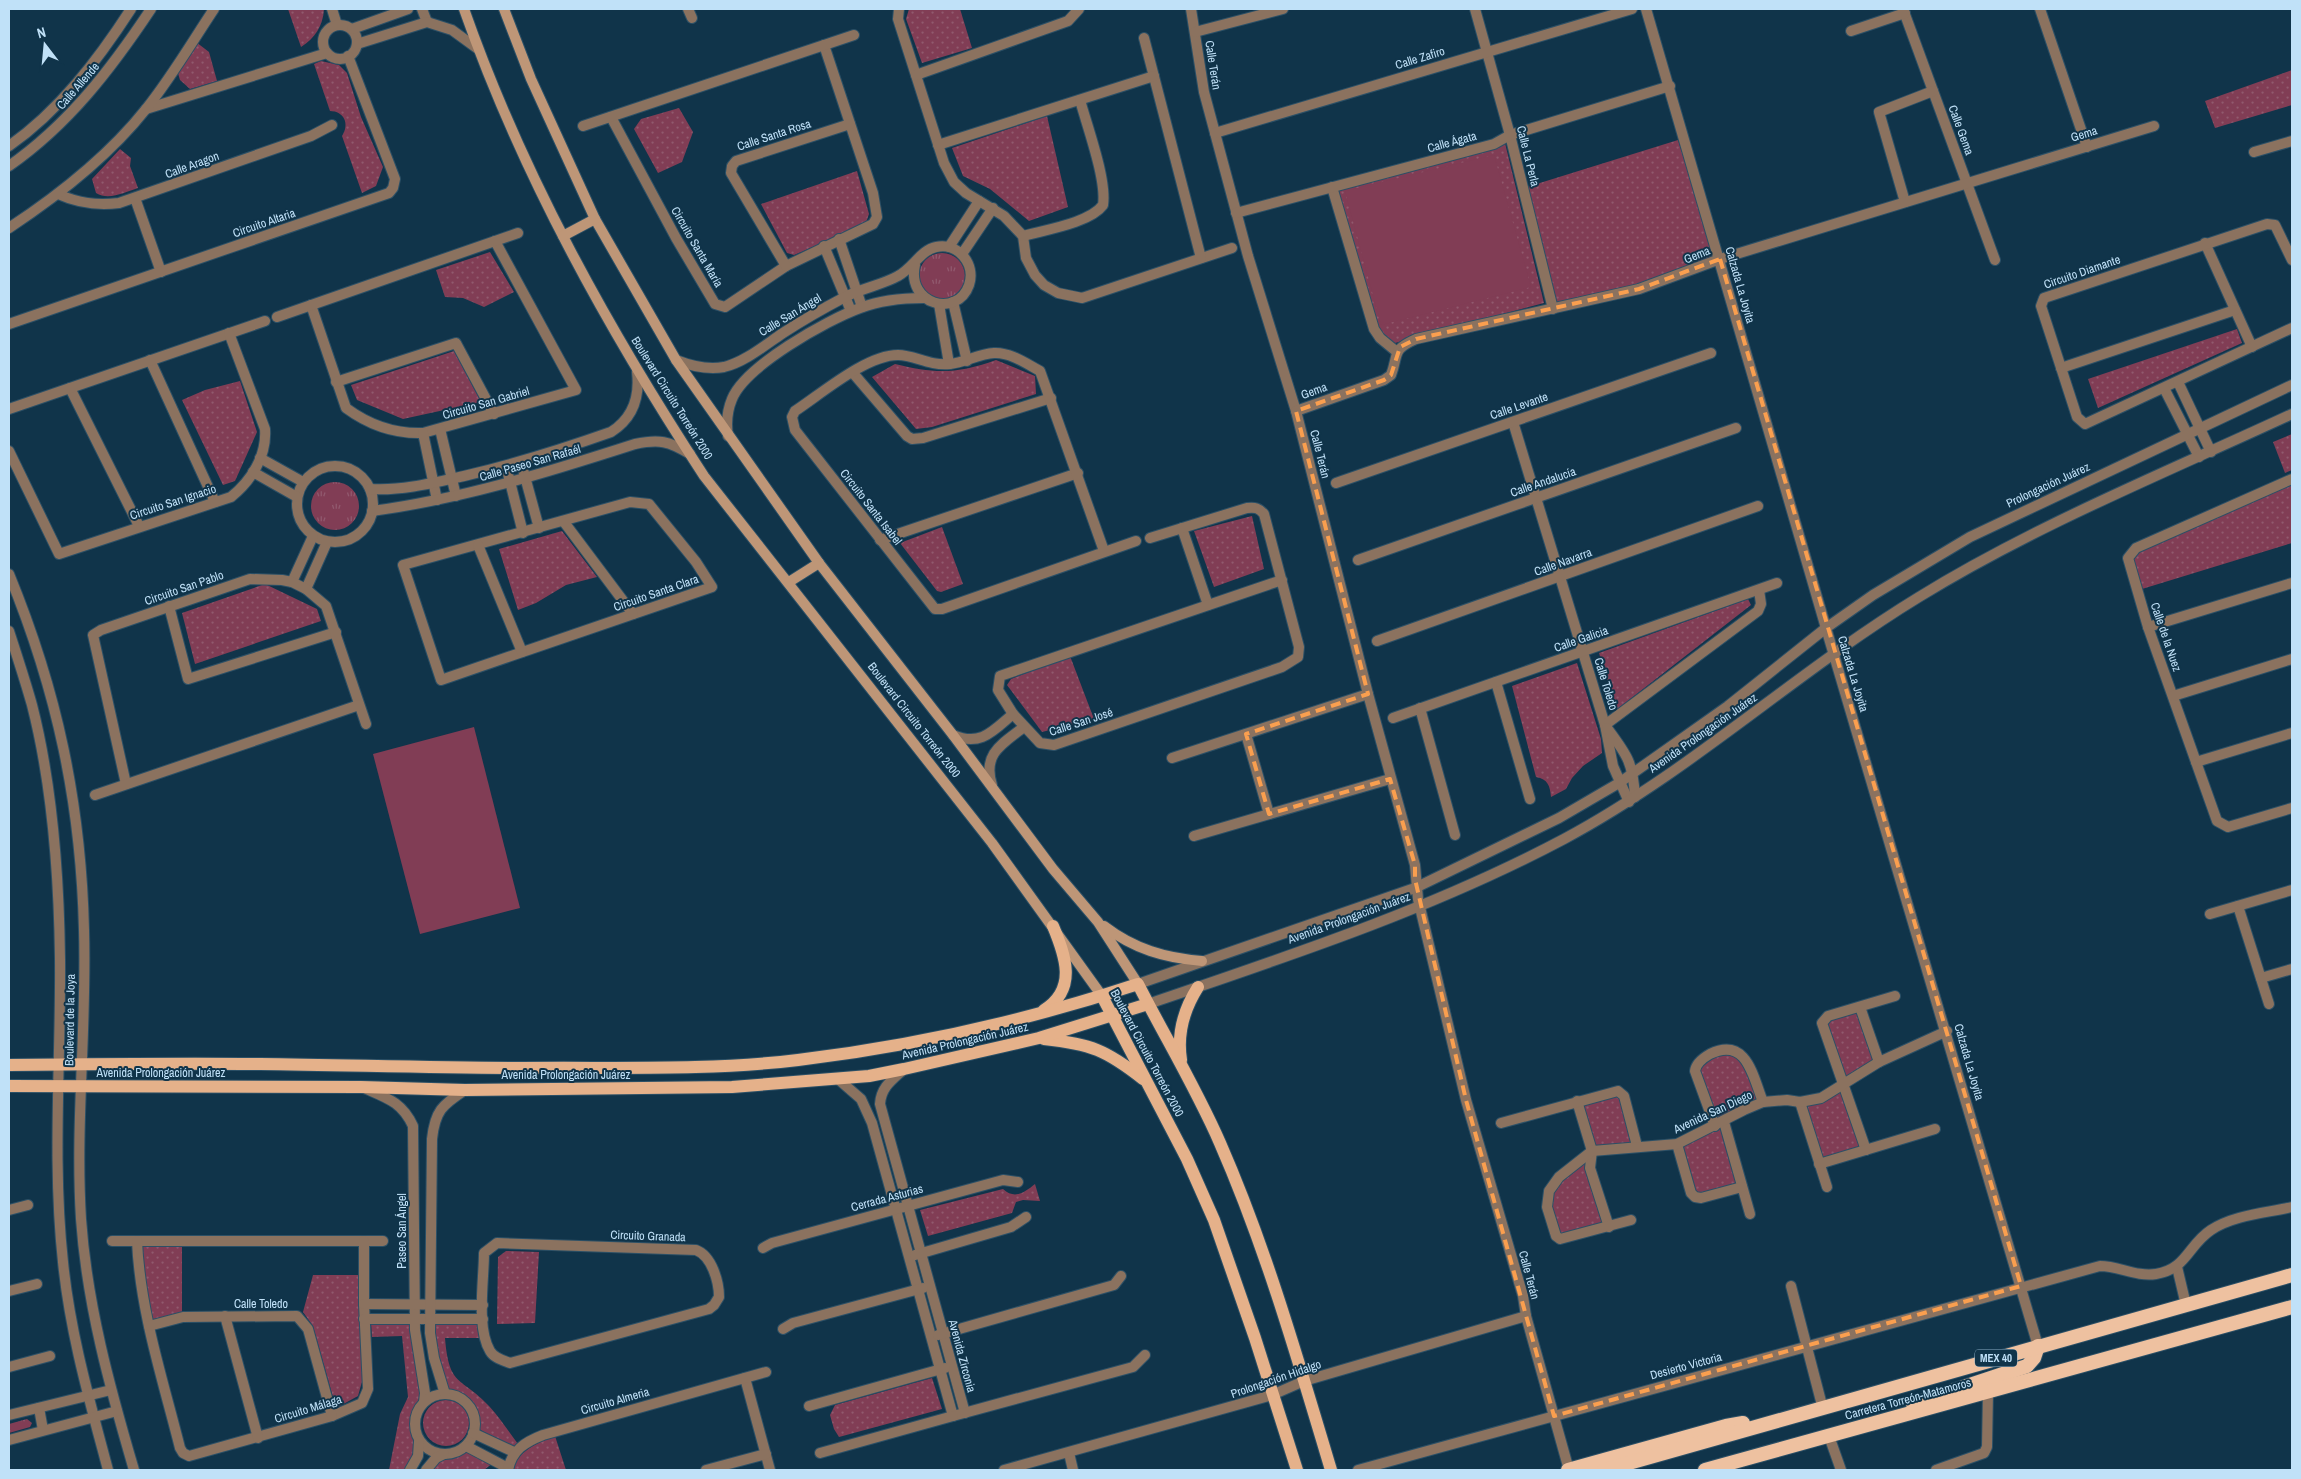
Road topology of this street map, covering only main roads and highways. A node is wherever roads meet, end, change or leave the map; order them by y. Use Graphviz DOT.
graph roads {
  1 [pos="464,9"];
  2 [pos="504,9"];
  3 [pos="595,219"];
  4 [pos="563,236"];
  5 [pos="818,563"];
  6 [pos="789,582"];
  7 [pos="1098,922"];
  8 [pos="1053,926"];
  9 [pos="1202,961"];
  10 [pos="1138,984"];
  11 [pos="1198,987"];
  12 [pos="1102,996"];
  13 [pos="1148,1004"];
  14 [pos="1113,1015"];
  15 [pos="1034,1016"];
  16 [pos="1039,1038"];
  17 [pos="9,1064"];
  18 [pos="575,1068"];
  19 [pos="1183,1070"];
  20 [pos="1146,1081"];
  21 [pos="9,1086"];
  22 [pos="574,1090"];
  23 [pos="2292,1276"];
  24 [pos="2292,1307"];
  25 [pos="2038,1346"];
  26 [pos="1808,1413"];
  27 [pos="1835,1434"];
  28 [pos="1297,1470"];
  29 [pos="1331,1470"];
  30 [pos="1568,1470"];
  31 [pos="1604,1470"];
  32 [pos="1705,1470"];
  1 -- 4 [label="main road, Boulevard Circuito Torreón 2000"];
  2 -- 3 [label="main road, Boulevard Circuito Torreón 2000"];
  3 -- 4 [label="main road"];
  3 -- 5 [label="main road, Boulevard Circuito Torreón 2000"];
  4 -- 6 [label="main road, Boulevard Circuito Torreón 2000"];
  5 -- 6 [label="main road"];
  5 -- 7 [label="main road, Boulevard Circuito Torreón 2000"];
  6 -- 8 [label="main road, Boulevard Circuito Torreón 2000"];
  7 -- 9 [label="main road"];
  7 -- 10 [label="main road, Boulevard Circuito Torreón 2000"];
  8 -- 12 [label="main road, Boulevard Circuito Torreón 2000"];
  8 -- 15 [label="main road"];
  10 -- 12 [label="main road, Avenida Prolongación Juárez"];
  10 -- 13 [label="main road, Boulevard Circuito Torreón 2000"];
  11 -- 19 [label="main road"];
  12 -- 14 [label="main road, Boulevard Circuito Torreón 2000"];
  12 -- 15 [label="main road, Avenida Prolongación Juárez"];
  13 -- 14 [label="main road, Avenida Prolongación Juárez"];
  13 -- 19 [label="main road, Boulevard Circuito Torreón 2000"];
  14 -- 16 [label="main road, Avenida Prolongación Juárez"];
  14 -- 20 [label="main road, Boulevard Circuito Torreón 2000"];
  15 -- 18 [label="main road, Avenida Prolongación Juárez"];
  16 -- 20 [label="main road"];
  16 -- 22 [label="main road, Avenida Prolongación Juárez"];
  17 -- 18 [label="main road, Avenida Prolongación Juárez"];
  18 -- 22 [label="main road"];
  19 -- 29 [label="main road, Boulevard Circuito Torreón 2000"];
  20 -- 28 [label="main road, Boulevard Circuito Torreón 2000"];
  21 -- 22 [label="main road, Avenida Prolongación Juárez"];
  23 -- 25 [label="highway, MEX 40"];
  24 -- 27 [label="highway, Carretera Torreón-Matamoros / MEX 40"];
  25 -- 26 [label="highway, MEX 40"];
  25 -- 27 [label="highway"];
  26 -- 30 [label="highway"];
  26 -- 31 [label="highway, MEX 40"];
  27 -- 32 [label="highway, Carretera Torreón-Matamoros / MEX 40"];
}
